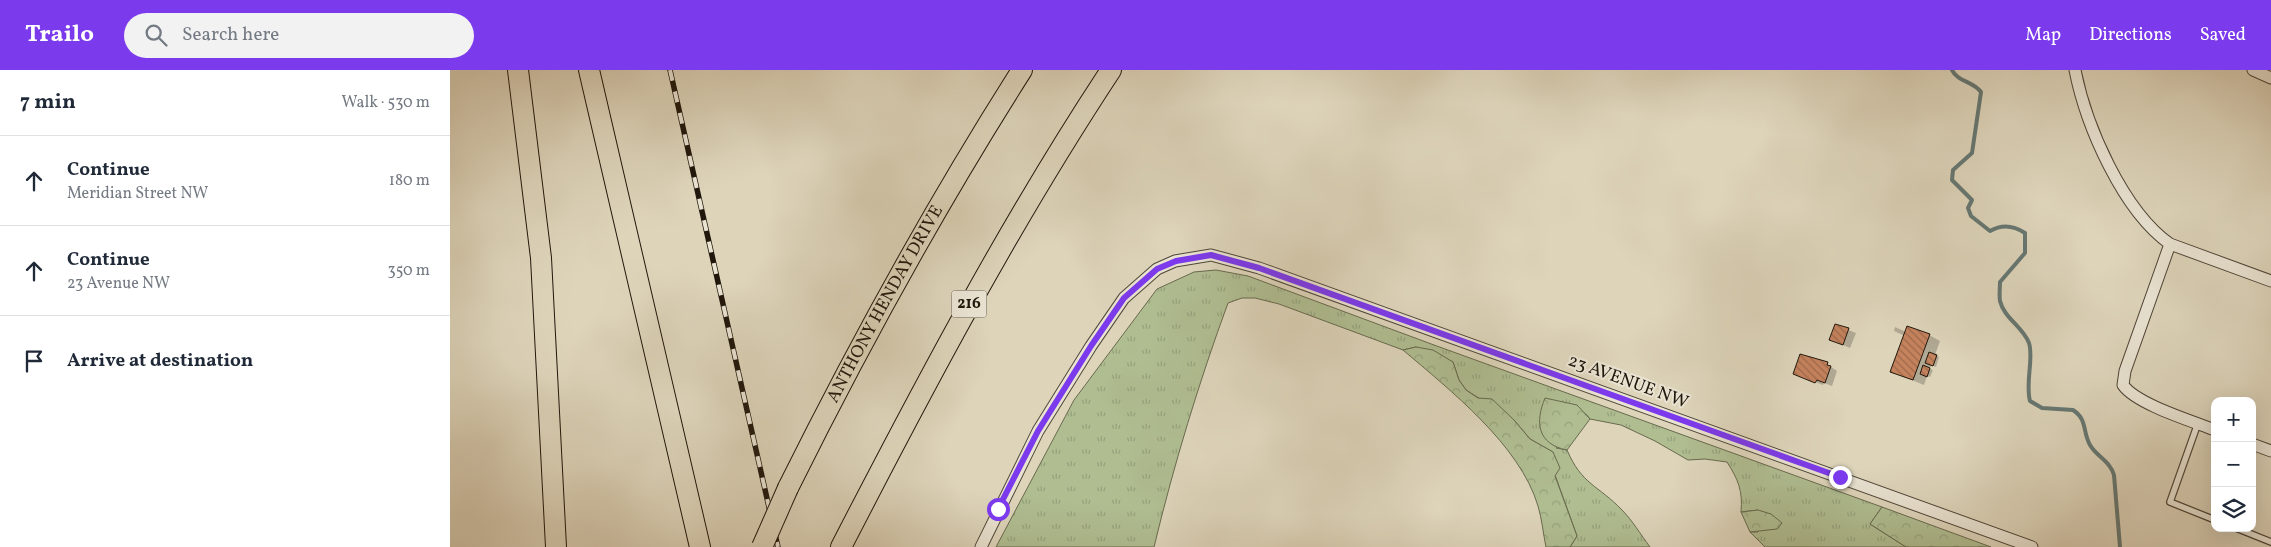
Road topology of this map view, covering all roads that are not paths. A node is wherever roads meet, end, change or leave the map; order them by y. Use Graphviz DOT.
graph roads {
  1 [pos="518,70"];
  2 [pos="589,70"];
  3 [pos="1022,70"];
  4 [pos="1111,70"];
  5 [pos="2075,70"];
  6 [pos="2253,70"];
  7 [pos="2271,78"];
  8 [pos="2170,244"];
  9 [pos="2271,281"];
  10 [pos="2198,423"];
  11 [pos="2211,428"];
  12 [pos="2256,445"];
  13 [pos="2271,451"];
  14 [pos="2211,518"];
  15 [pos="2246,532"];
  16 [pos="2271,542"];
  17 [pos="556,547"];
  18 [pos="700,547"];
  19 [pos="762,547"];
  20 [pos="841,547"];
  21 [pos="981,547"];
  22 [pos="2032,547"];
  1 -- 17 [label="highway"];
  2 -- 18 [label="highway"];
  3 -- 19 [label="highway, ANTHONY HENDAY DRIVE, bridge"];
  4 -- 20 [label="highway, 216"];
  5 -- 8 [label="street"];
  6 -- 7 [label="street"];
  8 -- 9 [label="street"];
  8 -- 10 [label="street"];
  10 -- 11 [label="street"];
  10 -- 14 [label="lane"];
  12 -- 13 [label="street"];
  15 -- 16 [label="lane"];
  21 -- 22 [label="street, 23 AVENUE NW"];
}
